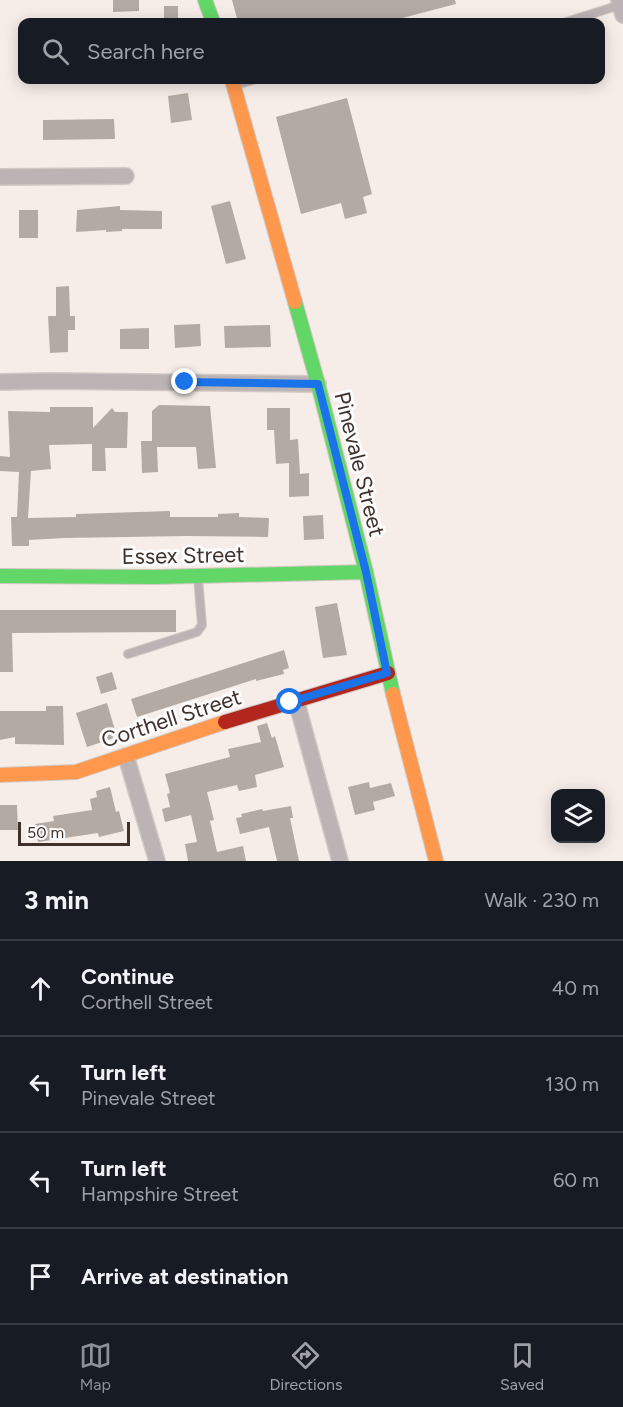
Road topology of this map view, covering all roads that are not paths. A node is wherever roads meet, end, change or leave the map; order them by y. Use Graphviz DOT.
graph roads {
  1 [pos="205,0"];
  2 [pos="621,7"];
  3 [pos="212,18"];
  4 [pos="581,18"];
  5 [pos="234,84"];
  6 [pos="126,176"];
  7 [pos="0,177"];
  8 [pos="0,382"];
  9 [pos="318,384"];
  10 [pos="366,572"];
  11 [pos="0,576"];
  12 [pos="198,577"];
  13 [pos="128,654"];
  14 [pos="387,673"];
  15 [pos="296,700"];
  16 [pos="126,756"];
  17 [pos="0,775"];
  18 [pos="158,861"];
  19 [pos="340,861"];
  20 [pos="436,861"];
  1 -- 3 [label="street"];
  2 -- 4 [label="lane"];
  5 -- 9 [label="street, Pinevale Street"];
  6 -- 7 [label="street"];
  8 -- 9 [label="street"];
  9 -- 10 [label="street, Pinevale Street"];
  10 -- 12 [label="street, Essex Street"];
  10 -- 14 [label="street, Pinevale Street"];
  11 -- 12 [label="street, Essex Street"];
  12 -- 13 [label="lane"];
  14 -- 15 [label="street, Corthell Street"];
  14 -- 20 [label="street, Pinevale Street"];
  15 -- 16 [label="street, Corthell Street"];
  15 -- 19 [label="street"];
  16 -- 17 [label="street, Corthell Street"];
  16 -- 18 [label="street"];
}
